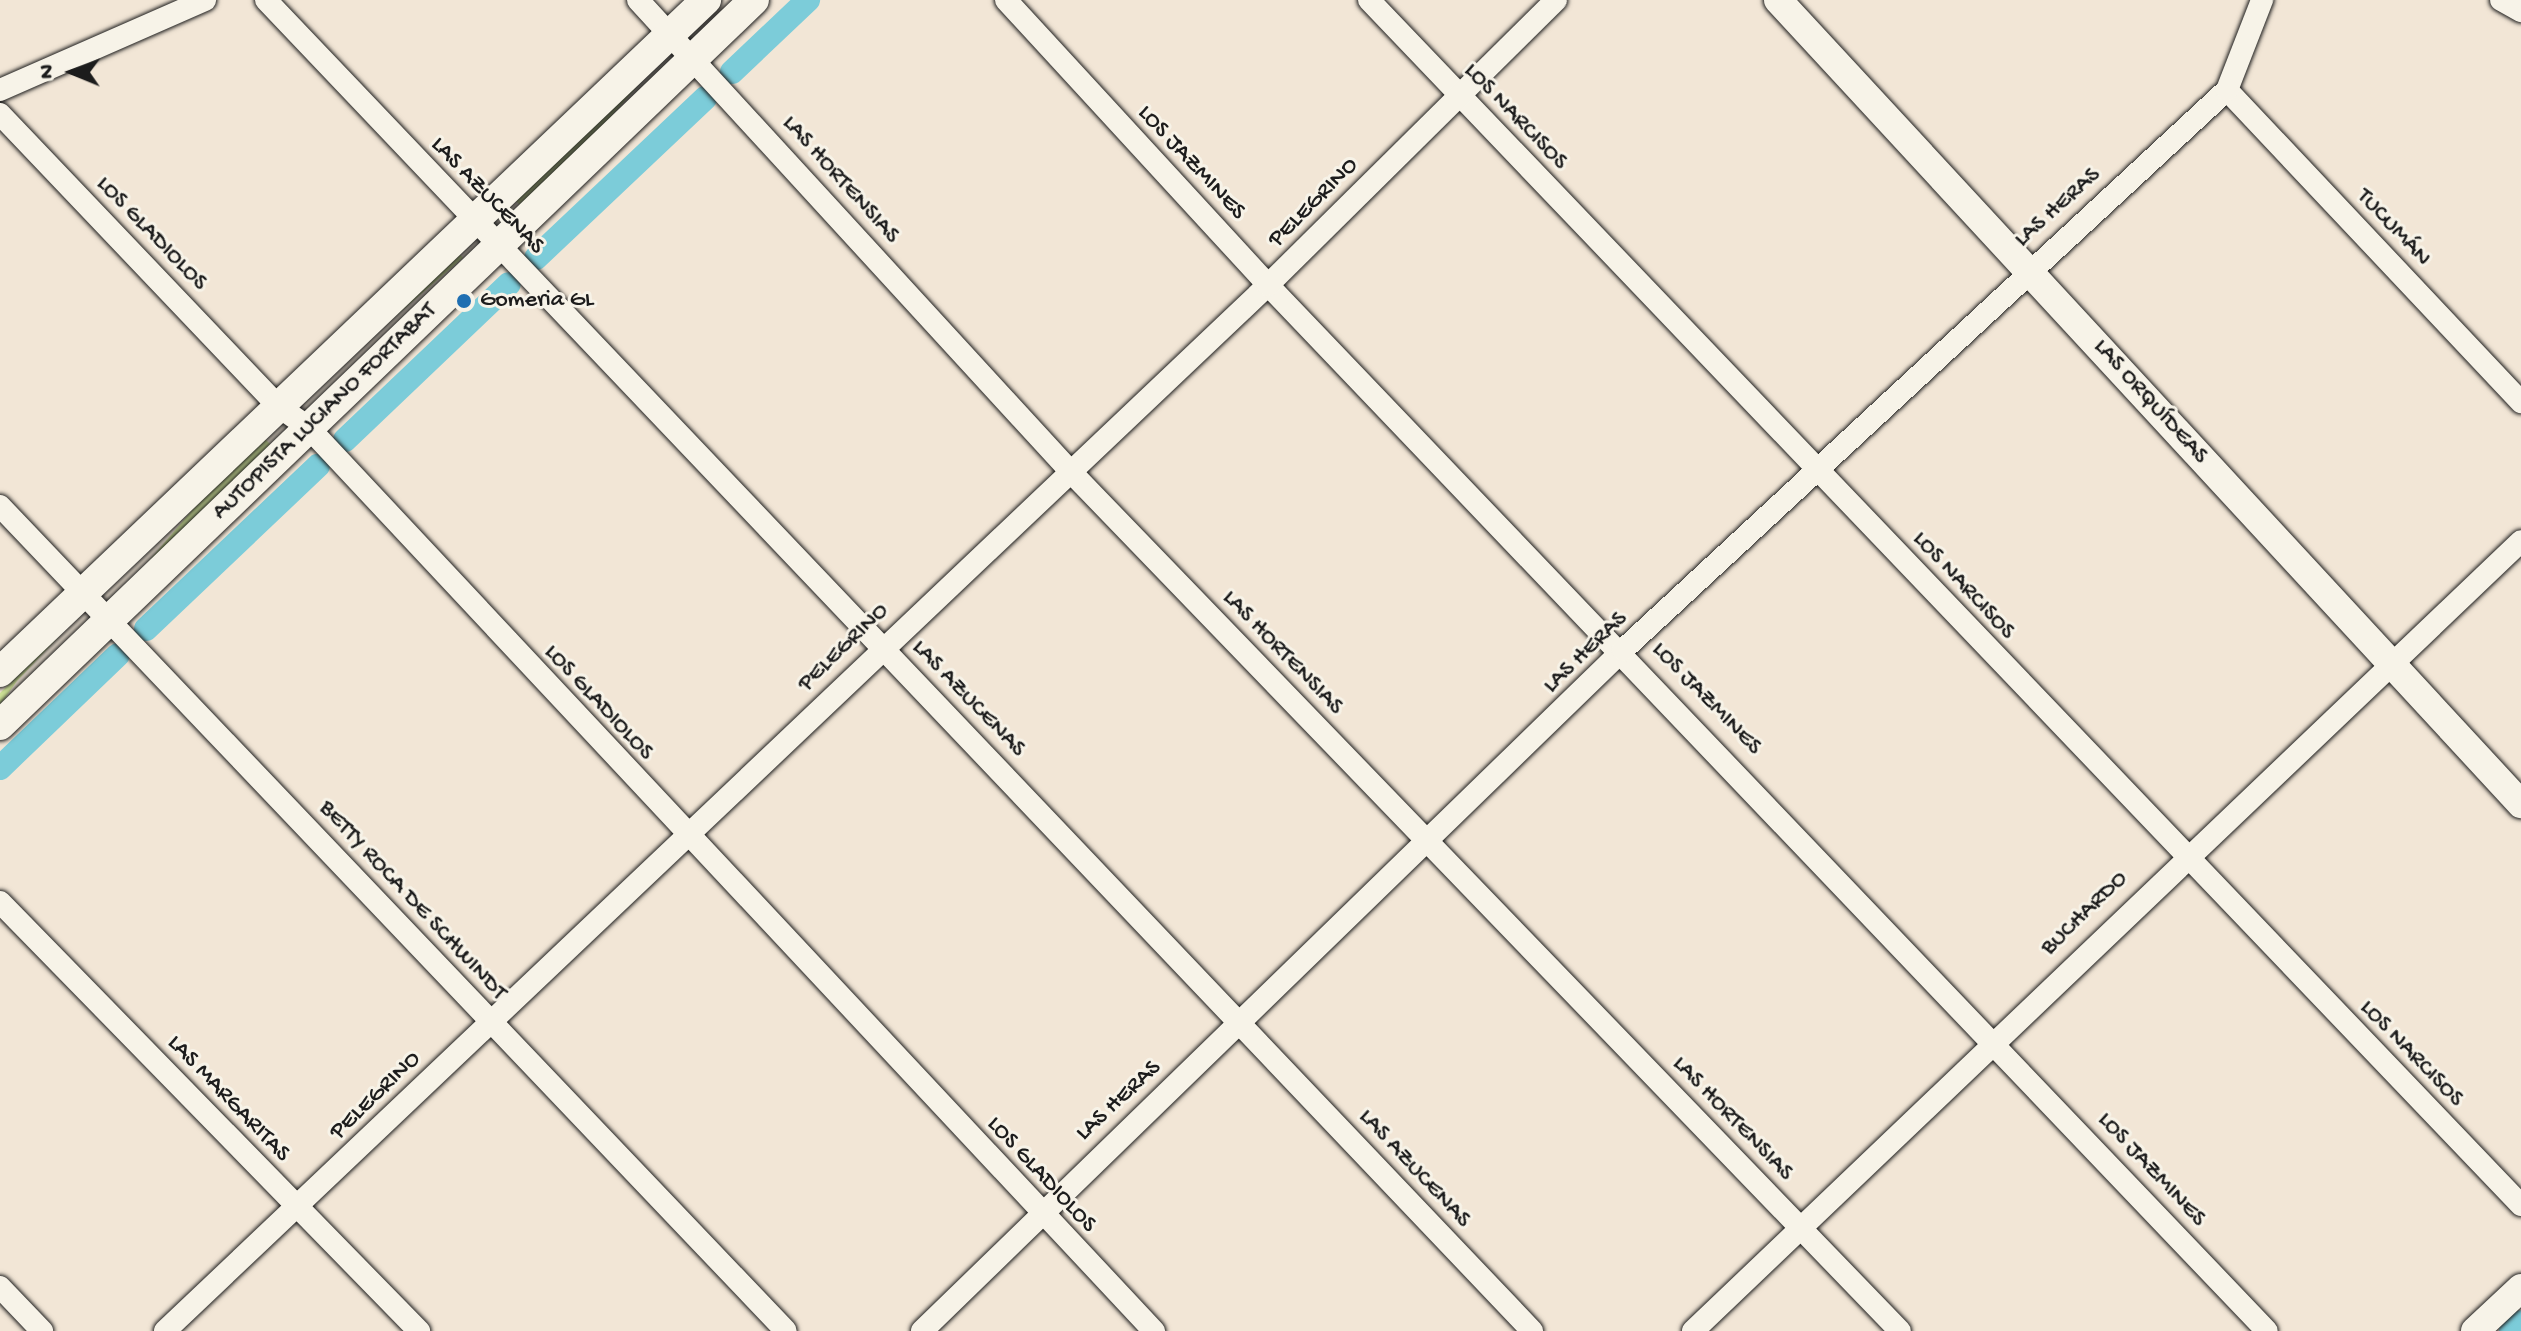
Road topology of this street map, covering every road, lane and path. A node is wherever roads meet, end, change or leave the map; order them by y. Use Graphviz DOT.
graph roads {
  1 [pos="205,0"];
  2 [pos="266,0"];
  3 [pos="638,0"];
  4 [pos="706,0"];
  5 [pos="754,0"];
  6 [pos="1006,0"];
  7 [pos="1369,0"];
  8 [pos="1556,0"];
  9 [pos="1778,0"];
  10 [pos="2262,0"];
  11 [pos="2501,0"];
  12 [pos="2521,11"];
  13 [pos="671,33"];
  14 [pos="693,58"];
  15 [pos="0,90"];
  16 [pos="2227,90"];
  17 [pos="1458,95"];
  18 [pos="0,114"];
  19 [pos="473,220"];
  20 [pos="499,247"];
  21 [pos="2030,269"];
  22 [pos="1268,285"];
  23 [pos="2521,402"];
  24 [pos="278,406"];
  25 [pos="307,426"];
  26 [pos="1070,471"];
  27 [pos="1820,472"];
  28 [pos="0,506"];
  29 [pos="2521,541"];
  30 [pos="85,592"];
  31 [pos="110,619"];
  32 [pos="882,646"];
  33 [pos="1623,650"];
  34 [pos="2388,666"];
  35 [pos="0,672"];
  36 [pos="0,725"];
  37 [pos="2521,804"];
  38 [pos="687,838"];
  39 [pos="1431,844"];
  40 [pos="2184,856"];
  41 [pos="0,902"];
  42 [pos="490,1022"];
  43 [pos="1240,1023"];
  44 [pos="1992,1038"];
  45 [pos="2521,1205"];
  46 [pos="298,1207"];
  47 [pos="1039,1212"];
  48 [pos="1802,1228"];
  49 [pos="0,1287"];
  50 [pos="2521,1288"];
  51 [pos="42,1331"];
  52 [pos="165,1331"];
  53 [pos="419,1331"];
  54 [pos="786,1331"];
  55 [pos="922,1331"];
  56 [pos="1154,1331"];
  57 [pos="1532,1331"];
  58 [pos="1693,1331"];
  59 [pos="1900,1331"];
  60 [pos="2267,1331"];
  61 [pos="2475,1331"];
  1 -- 15 [label="street"];
  2 -- 19 [label="street, LAS AZUCENAS"];
  3 -- 13 [label="street, LAS HORTENSIAS"];
  4 -- 13 [label="main road, AUTOPISTA LUCIANO FORTABAT"];
  5 -- 14 [label="main road, AUTOPISTA LUCIANO FORTABAT"];
  6 -- 22 [label="street, LOS JAZMINES"];
  7 -- 17 [label="street, LOS NARCISOS"];
  8 -- 17 [label="street, PELEGRINO"];
  9 -- 21 [label="street, LAS ORQUÍDEAS"];
  10 -- 16 [label="street, LAS HERAS"];
  11 -- 12 [label="street"];
  13 -- 14 [label="street, LAS HORTENSIAS"];
  13 -- 19 [label="main road, AUTOPISTA LUCIANO FORTABAT"];
  14 -- 20 [label="main road, AUTOPISTA LUCIANO FORTABAT"];
  14 -- 26 [label="street, LAS HORTENSIAS"];
  16 -- 21 [label="street, LAS HERAS"];
  16 -- 23 [label="street, TUCUMÁN"];
  17 -- 22 [label="street, PELEGRINO"];
  17 -- 27 [label="street, LOS NARCISOS"];
  18 -- 24 [label="street, LOS GLADIOLOS"];
  19 -- 20 [label="street, LAS AZUCENAS"];
  19 -- 24 [label="main road, AUTOPISTA LUCIANO FORTABAT"];
  20 -- 25 [label="main road, AUTOPISTA LUCIANO FORTABAT"];
  20 -- 32 [label="street, LAS AZUCENAS"];
  21 -- 27 [label="street, LAS HERAS"];
  21 -- 34 [label="street, LAS ORQUÍDEAS"];
  22 -- 26 [label="street, PELEGRINO"];
  22 -- 33 [label="street, LOS JAZMINES"];
  24 -- 25 [label="street, LOS GLADIOLOS"];
  24 -- 30 [label="main road, AUTOPISTA LUCIANO FORTABAT"];
  25 -- 31 [label="main road, AUTOPISTA LUCIANO FORTABAT"];
  25 -- 38 [label="street, LOS GLADIOLOS"];
  26 -- 32 [label="street, PELEGRINO"];
  26 -- 39 [label="street, LAS HORTENSIAS"];
  27 -- 33 [label="street, LAS HERAS"];
  27 -- 40 [label="street, LOS NARCISOS"];
  28 -- 30 [label="street, BETTY ROCA DE SCHWINDT"];
  29 -- 34 [label="street, BUCHARDO"];
  30 -- 31 [label="street, BETTY ROCA DE SCHWINDT"];
  30 -- 35 [label="main road, AUTOPISTA LUCIANO FORTABAT"];
  31 -- 36 [label="main road, AUTOPISTA LUCIANO FORTABAT"];
  31 -- 42 [label="street, BETTY ROCA DE SCHWINDT"];
  32 -- 38 [label="street, PELEGRINO"];
  32 -- 43 [label="street, LAS AZUCENAS"];
  33 -- 39 [label="street, LAS HERAS"];
  33 -- 44 [label="street, LOS JAZMINES"];
  34 -- 37 [label="street, LAS ORQUÍDEAS"];
  34 -- 40 [label="street, BUCHARDO"];
  38 -- 42 [label="street, PELEGRINO"];
  38 -- 47 [label="street, LOS GLADIOLOS"];
  39 -- 43 [label="street, LAS HERAS"];
  39 -- 48 [label="street, LAS HORTENSIAS"];
  40 -- 44 [label="street, BUCHARDO"];
  40 -- 45 [label="street, LOS NARCISOS"];
  41 -- 46 [label="street, LAS MARGARITAS"];
  42 -- 46 [label="street, PELEGRINO"];
  42 -- 54 [label="street, BETTY ROCA DE SCHWINDT"];
  43 -- 47 [label="street, LAS HERAS"];
  43 -- 57 [label="street, LAS AZUCENAS"];
  44 -- 48 [label="street, BUCHARDO"];
  44 -- 60 [label="street, LOS JAZMINES"];
  46 -- 52 [label="street, PELEGRINO"];
  46 -- 53 [label="street, LAS MARGARITAS"];
  47 -- 55 [label="street, LAS HERAS"];
  47 -- 56 [label="street, LOS GLADIOLOS"];
  48 -- 58 [label="street, BUCHARDO"];
  48 -- 59 [label="street, LAS HORTENSIAS"];
  49 -- 51 [label="street"];
  50 -- 61 [label="street"];
}
